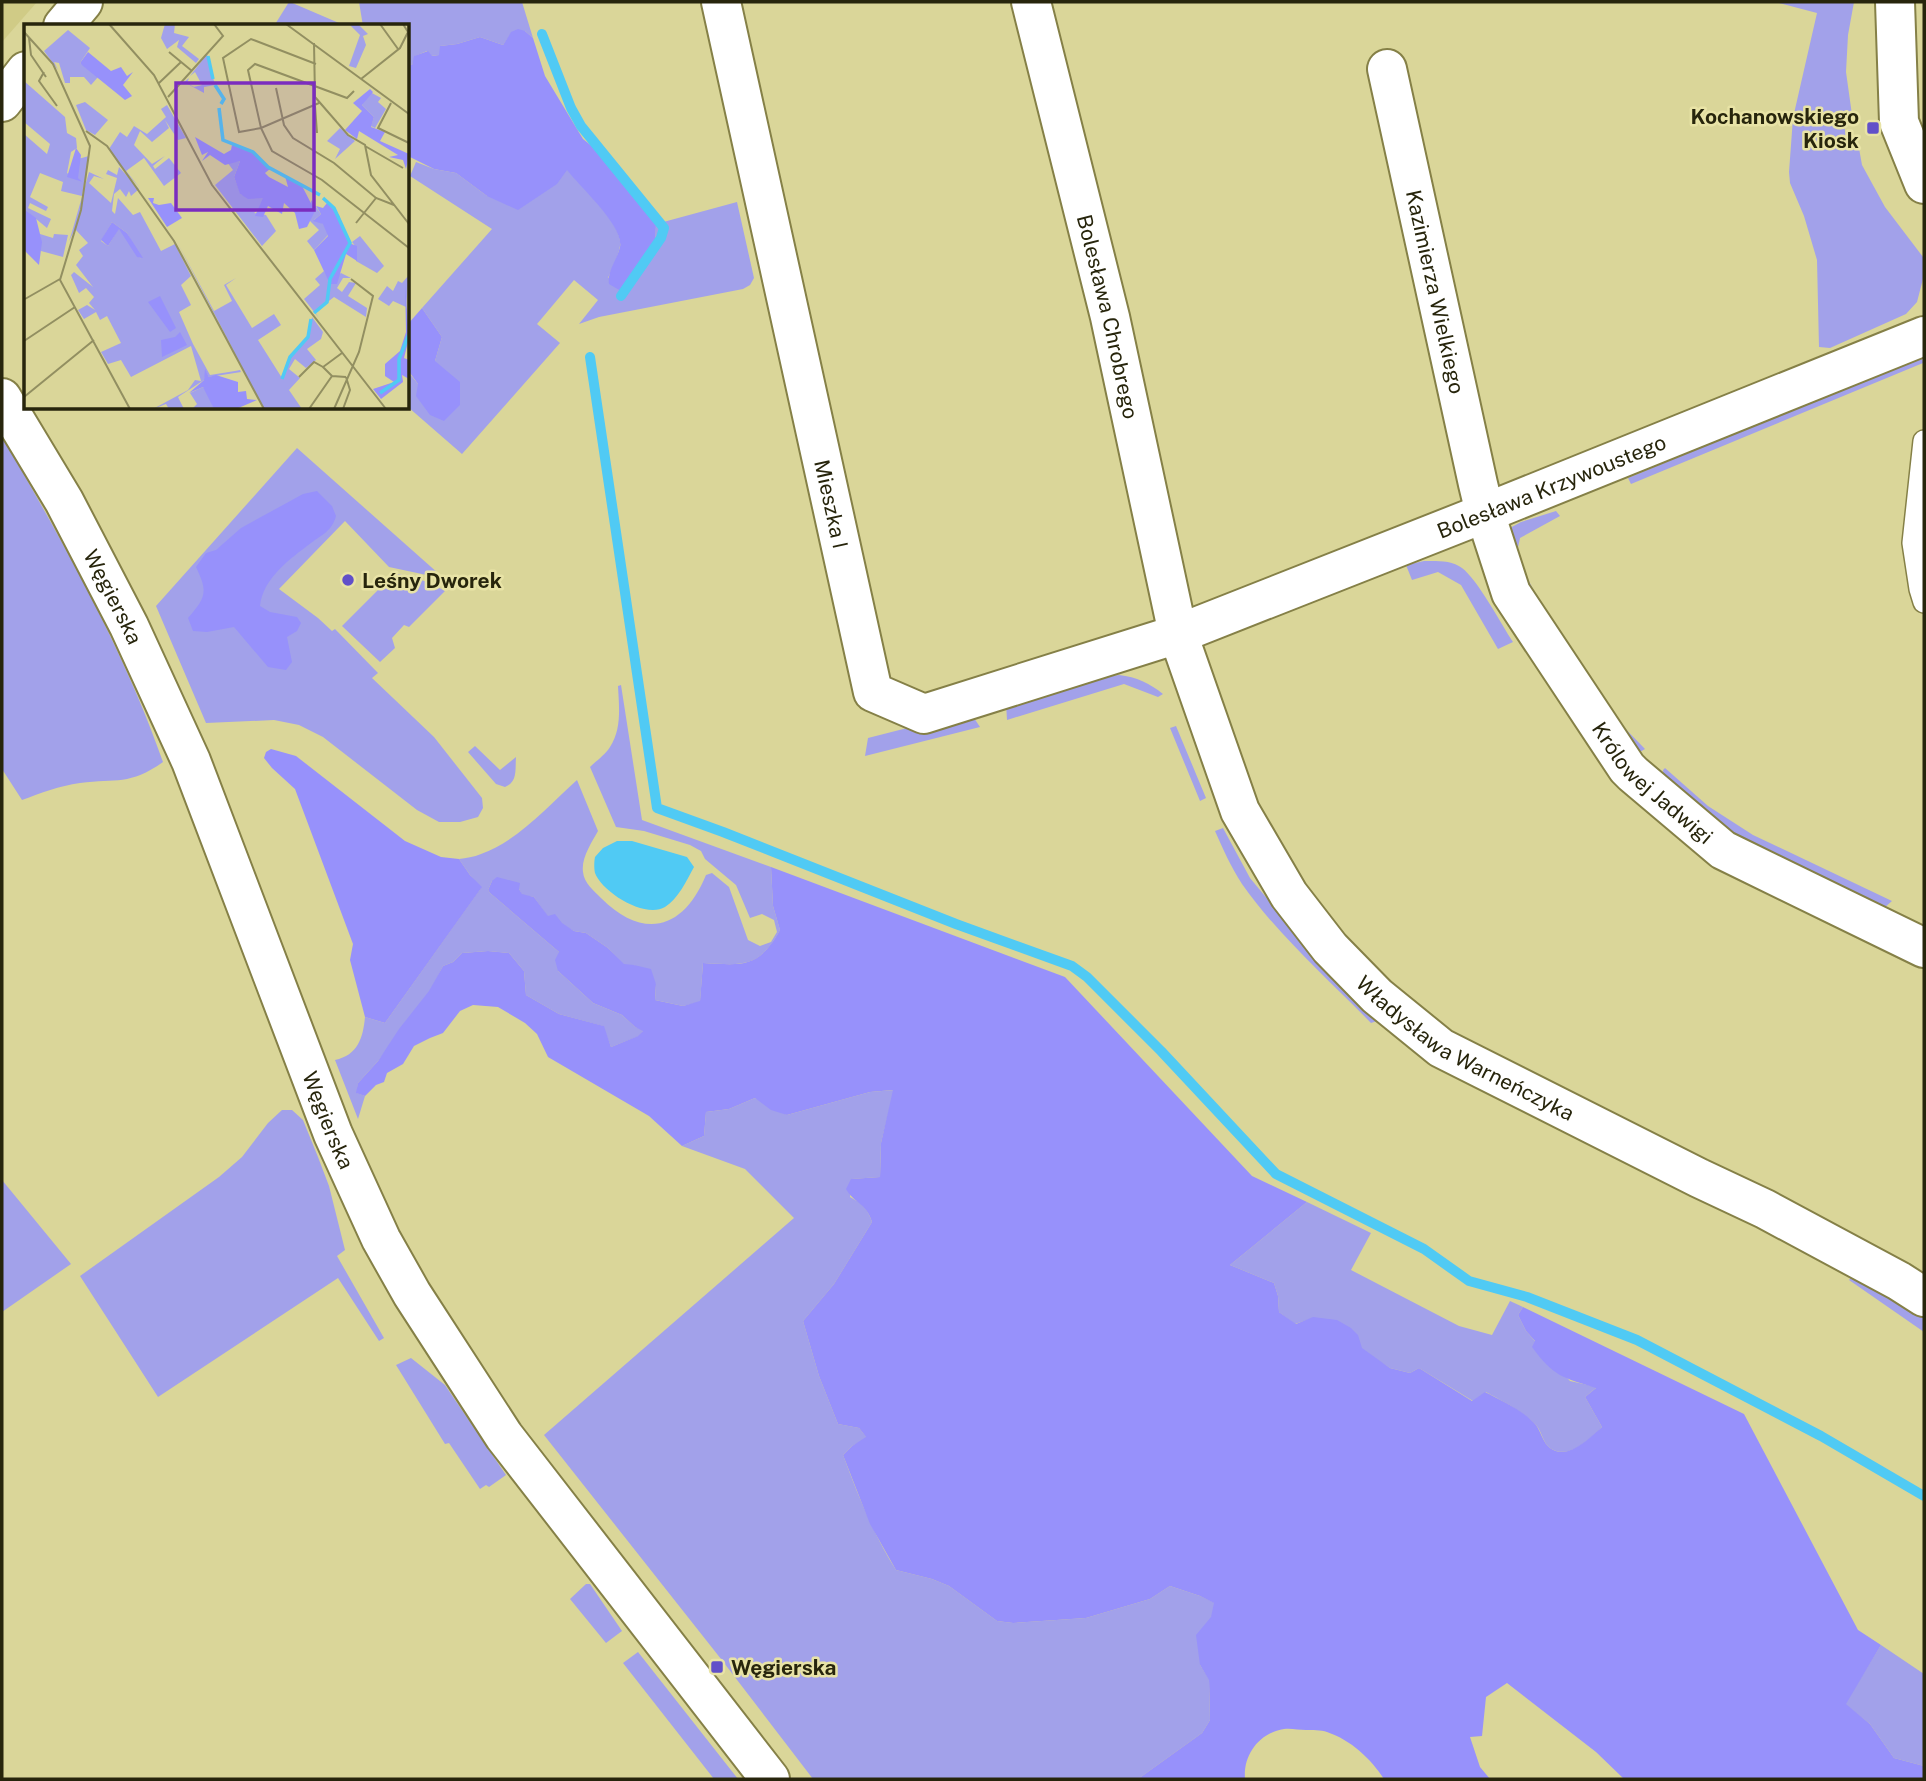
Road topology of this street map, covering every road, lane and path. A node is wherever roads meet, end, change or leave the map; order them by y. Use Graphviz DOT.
graph roads {
  1 [pos="83,2"];
  2 [pos="721,2"];
  3 [pos="1031,2"];
  4 [pos="1895,2"];
  5 [pos="1914,2"];
  6 [pos="1924,5"];
  7 [pos="65,24"];
  8 [pos="1387,69"];
  9 [pos="24,74"];
  10 [pos="2,102"];
  11 [pos="1924,184"];
  12 [pos="1924,336"];
  13 [pos="2,398"];
  14 [pos="1924,441"];
  15 [pos="1485,513"];
  16 [pos="1924,601"];
  17 [pos="1178,634"];
  18 [pos="1924,948"];
  19 [pos="1924,1297"];
  20 [pos="770,1779"];
  1 -- 7 [label="street"];
  2 -- 17 [label="street, Mieszka I"];
  3 -- 17 [label="street, Bolesława Chrobrego"];
  4 -- 11 [label="street"];
  5 -- 6 [label="street"];
  8 -- 15 [label="street, Kazimierza Wielkiego"];
  9 -- 10 [label="street"];
  12 -- 15 [label="street, Bolesława Krzywoustego"];
  13 -- 20 [label="street, Węgierska"];
  14 -- 16 [label="lane"];
  15 -- 17 [label="street, Bolesława Krzywoustego"];
  15 -- 18 [label="street, Królowej Jadwigi"];
  17 -- 19 [label="street, Władysława Warneńczyka"];
}
